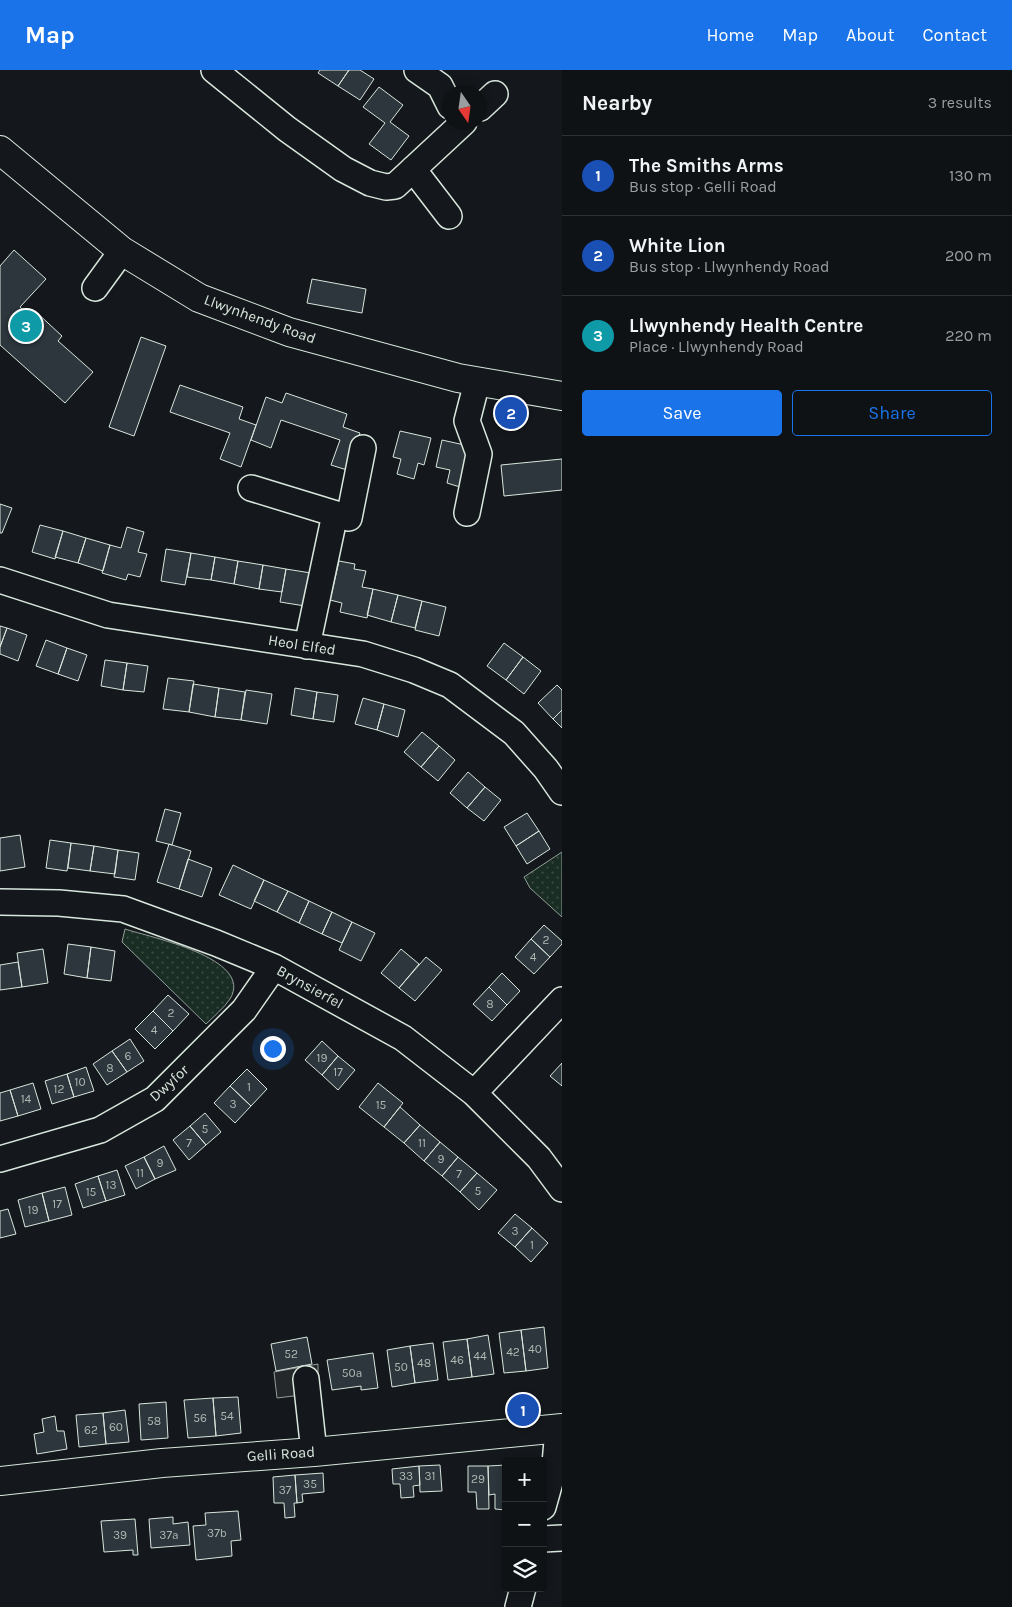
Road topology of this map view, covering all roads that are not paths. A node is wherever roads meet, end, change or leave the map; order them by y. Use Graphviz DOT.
graph roads {
  1 [pos="214,70"];
  2 [pos="417,70"];
  3 [pos="442,90"];
  4 [pos="452,130"];
  5 [pos="0,150"];
  6 [pos="413,169"];
  7 [pos="449,216"];
  8 [pos="122,251"];
  9 [pos="95,288"];
  10 [pos="477,382"];
  11 [pos="562,396"];
  12 [pos="363,448"];
  13 [pos="251,488"];
  14 [pos="466,513"];
  15 [pos="335,514"];
  16 [pos="0,580"];
  17 [pos="307,646"];
  18 [pos="562,792"];
  19 [pos="0,902"];
  20 [pos="274,967"];
  21 [pos="562,1000"];
  22 [pos="474,1093"];
  23 [pos="0,1159"];
  24 [pos="562,1189"];
  25 [pos="306,1379"];
  26 [pos="560,1429"];
  27 [pos="314,1452"];
  28 [pos="0,1481"];
  29 [pos="544,1502"];
  30 [pos="562,1538"];
  31 [pos="547,1539"];
  32 [pos="522,1592"];
  33 [pos="518,1607"];
  1 -- 6 [label="street"];
  2 -- 3 [label="street"];
  4 -- 6 [label="street"];
  5 -- 8 [label="main road, Llwynhendy Road"];
  6 -- 7 [label="street"];
  8 -- 9 [label="street"];
  8 -- 10 [label="main road, Llwynhendy Road"];
  10 -- 11 [label="main road, Llwynhendy Road"];
  10 -- 14 [label="street"];
  12 -- 15 [label="street"];
  13 -- 15 [label="street"];
  15 -- 17 [label="street"];
  16 -- 17 [label="street, Heol Elfed"];
  17 -- 18 [label="street, Heol Elfed"];
  19 -- 20 [label="street, Brynsierfel"];
  20 -- 22 [label="street, Brynsierfel"];
  20 -- 23 [label="street, Dwyfor"];
  21 -- 22 [label="street"];
  22 -- 24 [label="street, Brynsierfel"];
  25 -- 27 [label="street"];
  26 -- 27 [label="main road, Gelli Road"];
  26 -- 29 [label="street"];
  27 -- 28 [label="main road, Gelli Road"];
  30 -- 31 [label="street"];
  32 -- 33 [label="street"];
}
